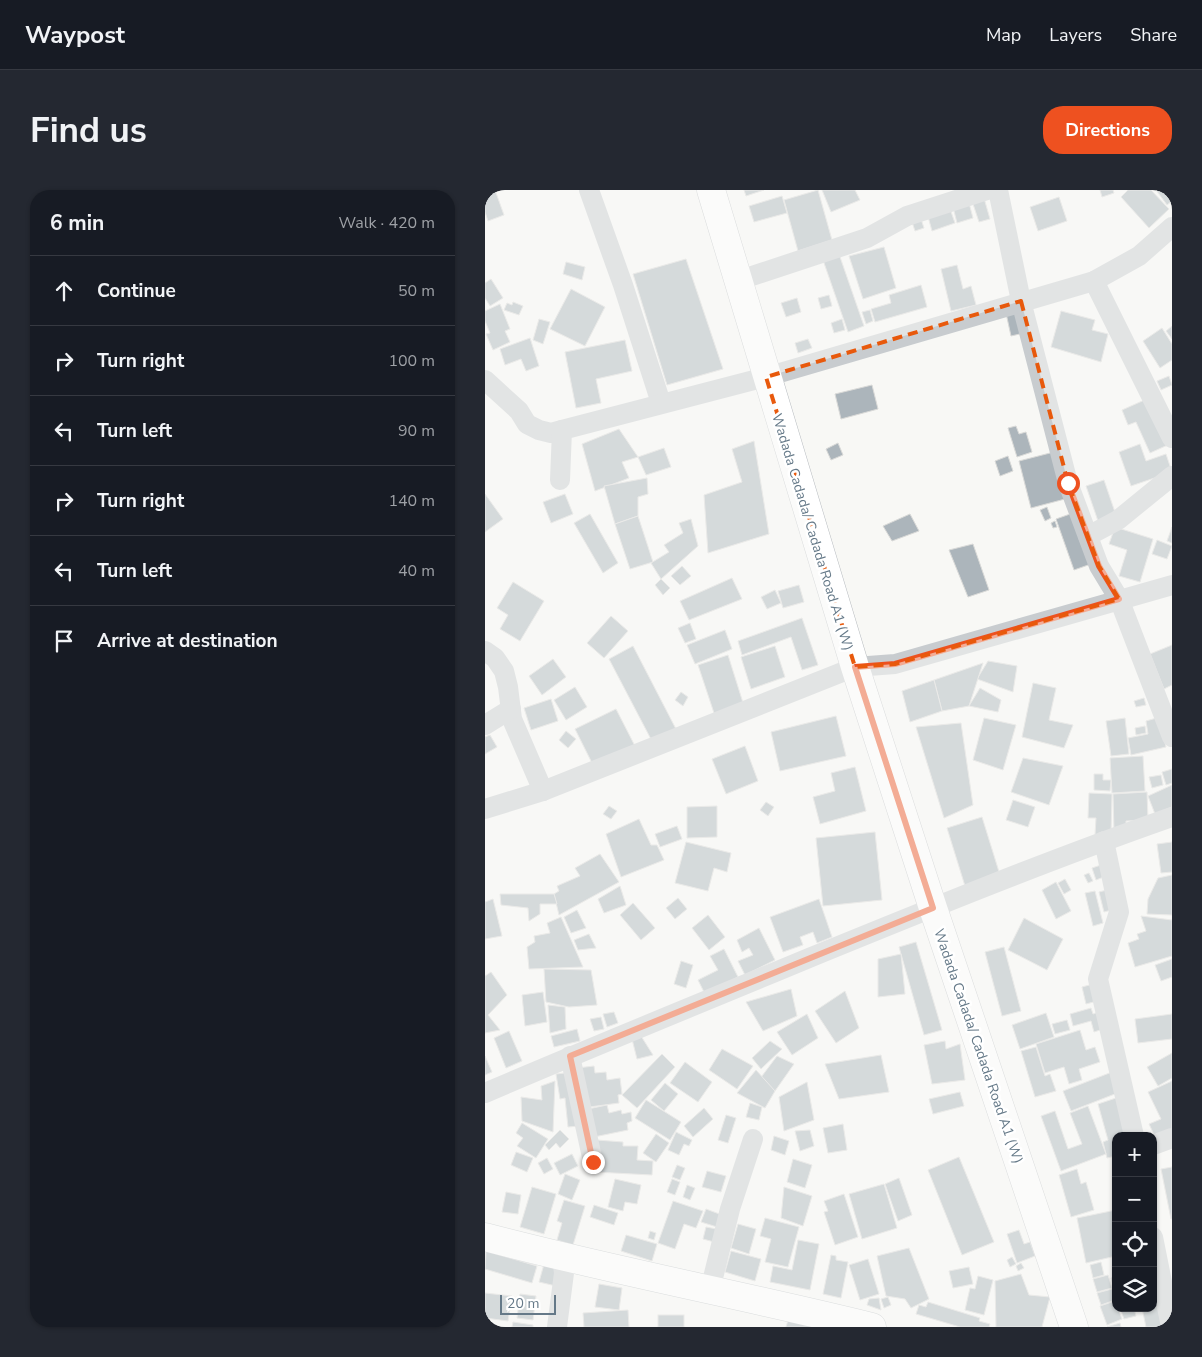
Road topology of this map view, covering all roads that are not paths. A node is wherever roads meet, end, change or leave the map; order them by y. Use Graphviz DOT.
graph roads {
  1 [pos="589,190"];
  2 [pos="711,190"];
  3 [pos="987,190"];
  4 [pos="998,190"];
  5 [pos="1172,226"];
  6 [pos="737,281"];
  7 [pos="1094,281"];
  8 [pos="1021,301"];
  9 [pos="766,377"];
  10 [pos="485,380"];
  11 [pos="661,403"];
  12 [pos="562,430"];
  13 [pos="1172,438"];
  14 [pos="1172,476"];
  15 [pos="560,480"];
  16 [pos="1088,536"];
  17 [pos="1172,585"];
  18 [pos="1119,599"];
  19 [pos="485,651"];
  20 [pos="855,667"];
  21 [pos="511,709"];
  22 [pos="485,725"];
  23 [pos="1172,737"];
  24 [pos="543,791"];
  25 [pos="485,810"];
  26 [pos="1172,818"];
  27 [pos="1104,841"];
  28 [pos="933,908"];
  29 [pos="570,1056"];
  30 [pos="485,1093"];
  31 [pos="1133,1132"];
  32 [pos="1172,1138"];
  33 [pos="753,1139"];
  34 [pos="1157,1144"];
  35 [pos="593,1162"];
  36 [pos="485,1237"];
  37 [pos="1160,1244"];
  38 [pos="562,1257"];
  39 [pos="710,1290"];
  40 [pos="557,1327"];
  41 [pos="872,1327"];
  42 [pos="1074,1327"];
  43 [pos="1171,1327"];
  1 -- 11 [label="street"];
  2 -- 6 [label="main road, Wadada Cadada/ Cadada Road A1 (W)"];
  3 -- 6 [label="street"];
  4 -- 8 [label="street"];
  5 -- 7 [label="street"];
  6 -- 9 [label="main road, Wadada Cadada/ Cadada Road A1 (W)"];
  7 -- 8 [label="street"];
  7 -- 13 [label="street"];
  8 -- 9 [label="street"];
  8 -- 16 [label="street"];
  9 -- 11 [label="street"];
  9 -- 20 [label="main road, Wadada Cadada/ Cadada Road A1 (W)"];
  10 -- 12 [label="street"];
  11 -- 12 [label="street"];
  12 -- 15 [label="street"];
  14 -- 16 [label="street"];
  16 -- 18 [label="street"];
  17 -- 18 [label="street"];
  18 -- 20 [label="street"];
  18 -- 23 [label="street"];
  19 -- 21 [label="street"];
  20 -- 24 [label="street"];
  20 -- 28 [label="main road, Wadada Cadada/ Cadada Road A1 (W)"];
  21 -- 22 [label="street"];
  21 -- 24 [label="street"];
  24 -- 25 [label="street"];
  26 -- 27 [label="street"];
  27 -- 28 [label="street"];
  27 -- 31 [label="street"];
  28 -- 29 [label="street"];
  28 -- 42 [label="main road, Wadada Cadada/ Cadada Road A1 (W)"];
  29 -- 30 [label="street"];
  29 -- 35 [label="street"];
  32 -- 34 [label="street"];
  33 -- 39 [label="street"];
  36 -- 38 [label="main road"];
  37 -- 43 [label="street"];
  38 -- 39 [label="main road"];
  38 -- 40 [label="street"];
  39 -- 41 [label="main road"];
}
